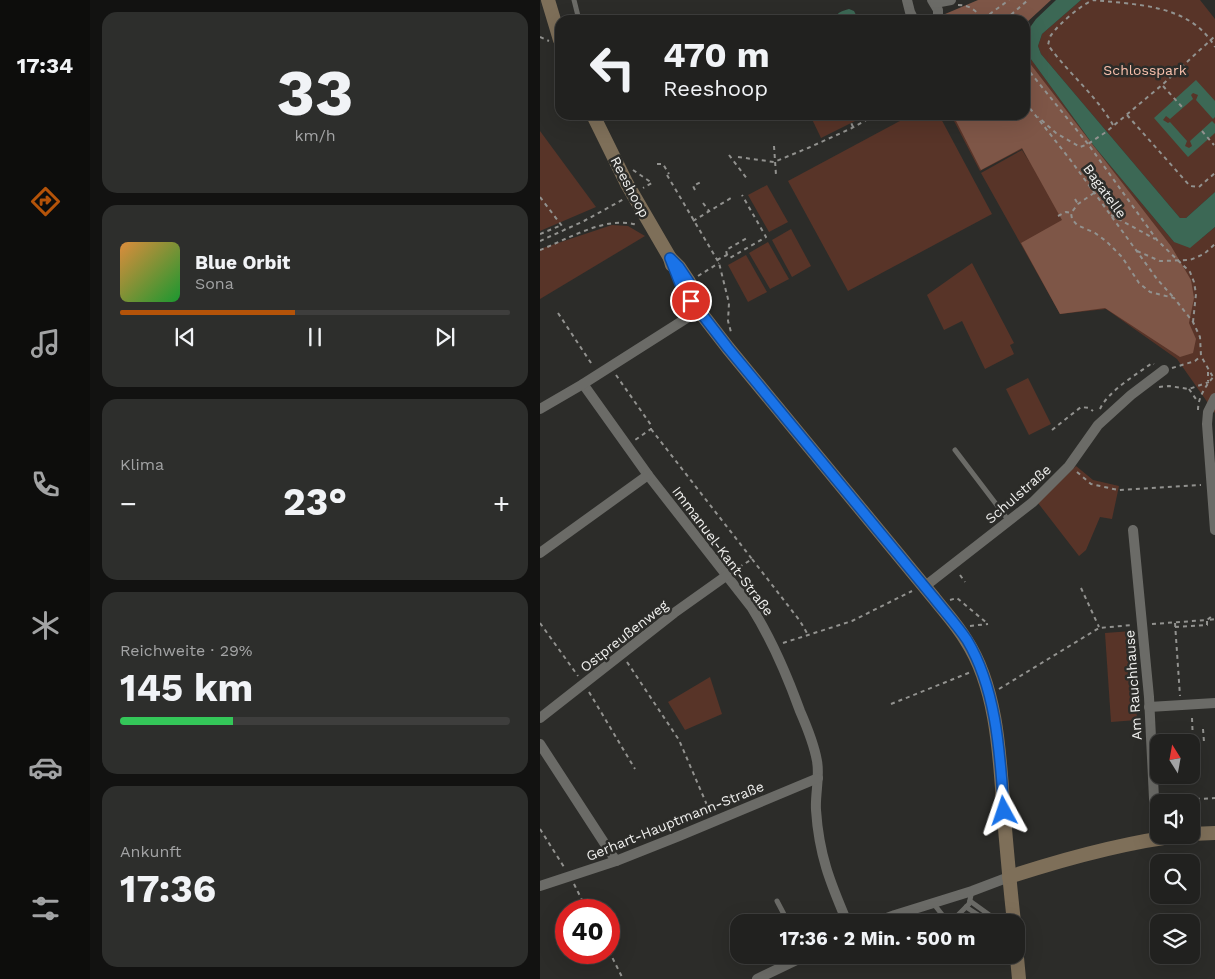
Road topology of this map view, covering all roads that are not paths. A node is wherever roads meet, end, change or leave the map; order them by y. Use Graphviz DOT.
graph roads {
  1 [pos="548,0"];
  2 [pos="574,0"];
  3 [pos="907,0"];
  4 [pos="934,2"];
  5 [pos="954,2"];
  6 [pos="578,15"];
  7 [pos="912,15"];
  8 [pos="938,15"];
  9 [pos="555,23"];
  10 [pos="596,120"];
  11 [pos="670,258"];
  12 [pos="700,312"];
  13 [pos="1164,370"];
  14 [pos="583,384"];
  15 [pos="1215,398"];
  16 [pos="540,409"];
  17 [pos="955,450"];
  18 [pos="648,475"];
  19 [pos="1009,521"];
  20 [pos="1133,530"];
  21 [pos="1215,530"];
  22 [pos="540,553"];
  23 [pos="726,576"];
  24 [pos="924,587"];
  25 [pos="1215,703"];
  26 [pos="1150,708"];
  27 [pos="540,718"];
  28 [pos="540,744"];
  29 [pos="818,778"];
  30 [pos="1154,794"];
  31 [pos="1215,833"];
  32 [pos="1200,834"];
  33 [pos="1150,840"];
  34 [pos="616,861"];
  35 [pos="1009,877"];
  36 [pos="540,886"];
  37 [pos="971,896"];
  38 [pos="777,901"];
  39 [pos="933,903"];
  40 [pos="966,907"];
  41 [pos="784,914"];
  42 [pos="844,914"];
  43 [pos="898,914"];
  44 [pos="976,914"];
  45 [pos="990,914"];
  46 [pos="1013,914"];
  47 [pos="788,964"];
  48 [pos="1018,964"];
  49 [pos="757,979"];
  50 [pos="1019,979"];
  1 -- 9 [label="street"];
  2 -- 6 [label="lane"];
  3 -- 7 [label="street"];
  4 -- 5 [label="street"];
  4 -- 8 [label="street"];
  10 -- 11 [label="street, Reeshoop"];
  11 -- 12 [label="street, Reeshoop"];
  11 -- 12 [label="street, Reeshoop"];
  12 -- 14 [label="street"];
  12 -- 24 [label="street, Reeshoop"];
  13 -- 19 [label="street, Schulstraße"];
  14 -- 16 [label="street"];
  14 -- 18 [label="street, Immanuel-Kant-Straße"];
  15 -- 21 [label="street"];
  17 -- 19 [label="lane"];
  18 -- 22 [label="street"];
  18 -- 23 [label="street, Immanuel-Kant-Straße"];
  19 -- 24 [label="street, Schulstraße"];
  20 -- 26 [label="street, Am Rauchhause"];
  23 -- 27 [label="street, Ostpreußenweg"];
  23 -- 29 [label="street, Immanuel-Kant-Straße"];
  24 -- 35 [label="street, Reeshoop"];
  25 -- 26 [label="street"];
  26 -- 30 [label="street, Am Rauchhause"];
  28 -- 34 [label="street"];
  29 -- 34 [label="street, Gerhart-Hauptmann-Straße"];
  29 -- 42 [label="street, Immanuel-Kant-Straße"];
  31 -- 32 [label="street"];
  33 -- 35 [label="street"];
  34 -- 36 [label="street, Gerhart-Hauptmann-Straße"];
  35 -- 37 [label="street"];
  35 -- 46 [label="street, Reeshoop"];
  37 -- 39 [label="street"];
  37 -- 40 [label="lane"];
  37 -- 45 [label="lane"];
  38 -- 41 [label="lane"];
  39 -- 40 [label="lane"];
  39 -- 43 [label="street"];
  40 -- 44 [label="lane"];
  47 -- 49 [label="street"];
  48 -- 50 [label="street"];
}
